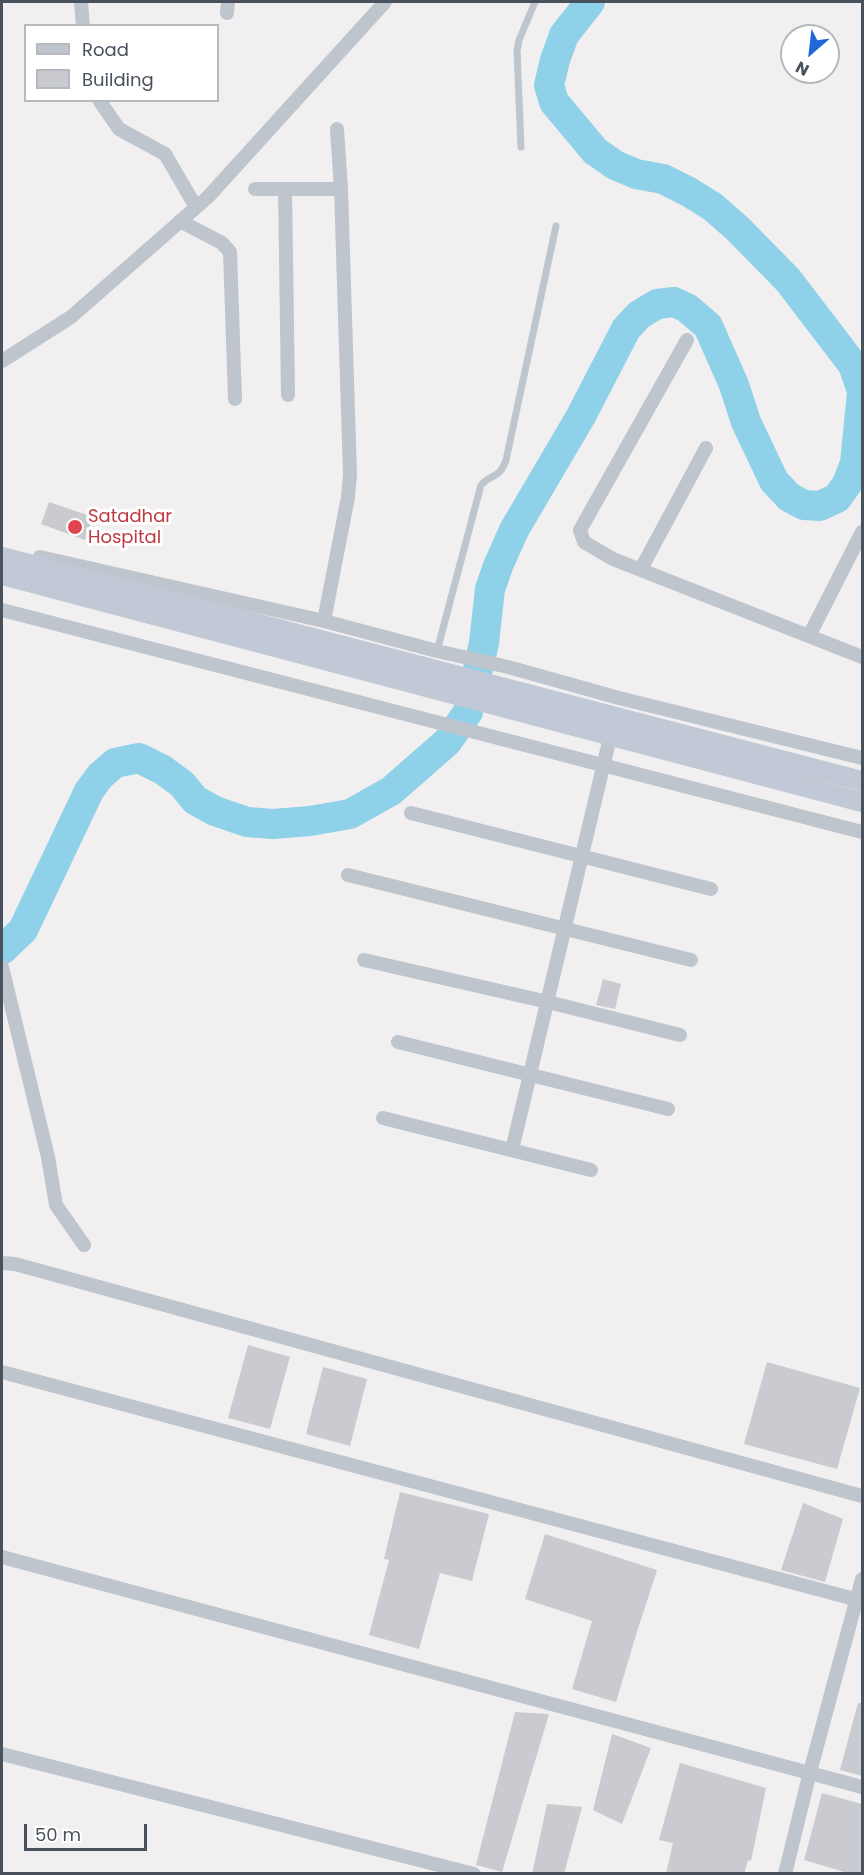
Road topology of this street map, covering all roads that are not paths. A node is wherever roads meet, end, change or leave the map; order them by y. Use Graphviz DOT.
graph roads {
  1 [pos="81,2"];
  2 [pos="385,2"];
  3 [pos="535,2"];
  4 [pos="83,24"];
  5 [pos="100,102"];
  6 [pos="338,129"];
  7 [pos="521,147"];
  8 [pos="255,189"];
  9 [pos="285,189"];
  10 [pos="341,189"];
  11 [pos="196,207"];
  12 [pos="180,221"];
  13 [pos="556,226"];
  14 [pos="687,340"];
  15 [pos="2,361"];
  16 [pos="288,395"];
  17 [pos="235,399"];
  18 [pos="706,448"];
  19 [pos="862,532"];
  20 [pos="2,549"];
  21 [pos="2,557"];
  22 [pos="641,569"];
  23 [pos="2,575"];
  24 [pos="2,610"];
  25 [pos="324,621"];
  26 [pos="809,636"];
  27 [pos="440,652"];
  28 [pos="862,657"];
  29 [pos="619,698"];
  30 [pos="862,758"];
  31 [pos="604,765"];
  32 [pos="862,781"];
  33 [pos="862,802"];
  34 [pos="411,813"];
  35 [pos="862,832"];
  36 [pos="582,857"];
  37 [pos="348,875"];
  38 [pos="711,889"];
  39 [pos="565,929"];
  40 [pos="364,960"];
  41 [pos="691,960"];
  42 [pos="2,971"];
  43 [pos="548,1002"];
  44 [pos="680,1035"];
  45 [pos="399,1042"];
  46 [pos="530,1075"];
  47 [pos="668,1109"];
  48 [pos="382,1118"];
  49 [pos="513,1150"];
  50 [pos="591,1170"];
  51 [pos="84,1245"];
  52 [pos="2,1263"];
  53 [pos="2,1372"];
  54 [pos="862,1496"];
  55 [pos="2,1557"];
  56 [pos="862,1579"];
  57 [pos="860,1600"];
  58 [pos="2,1754"];
  59 [pos="810,1772"];
  60 [pos="862,1787"];
  61 [pos="474,1874"];
  62 [pos="785,1874"];
  1 -- 4 [label="street"];
  2 -- 11 [label="street"];
  3 -- 7 [label="lane"];
  5 -- 11 [label="street"];
  6 -- 10 [label="street"];
  8 -- 9 [label="street"];
  9 -- 10 [label="street"];
  9 -- 16 [label="street"];
  10 -- 25 [label="street"];
  11 -- 12 [label="street"];
  12 -- 15 [label="street"];
  12 -- 17 [label="street"];
  13 -- 27 [label="lane"];
  14 -- 22 [label="street"];
  18 -- 22 [label="street"];
  19 -- 26 [label="street"];
  20 -- 25 [label="street"];
  21 -- 32 [label="main road, bridge"];
  22 -- 26 [label="street"];
  23 -- 33 [label="main road, bridge"];
  24 -- 31 [label="street"];
  25 -- 27 [label="street"];
  26 -- 28 [label="street"];
  27 -- 29 [label="street"];
  29 -- 30 [label="street"];
  29 -- 31 [label="street"];
  31 -- 35 [label="street"];
  31 -- 36 [label="street"];
  34 -- 36 [label="street"];
  36 -- 38 [label="street"];
  36 -- 39 [label="street"];
  37 -- 39 [label="street"];
  39 -- 41 [label="street"];
  39 -- 43 [label="street"];
  40 -- 43 [label="street"];
  42 -- 51 [label="street"];
  43 -- 44 [label="street"];
  43 -- 46 [label="street"];
  45 -- 46 [label="street"];
  46 -- 47 [label="street"];
  46 -- 49 [label="street"];
  48 -- 49 [label="street"];
  49 -- 50 [label="street"];
  52 -- 54 [label="street"];
  53 -- 57 [label="street"];
  55 -- 59 [label="street"];
  56 -- 57 [label="street"];
  57 -- 59 [label="street"];
  58 -- 61 [label="street"];
  59 -- 60 [label="street"];
  59 -- 62 [label="street"];
}
